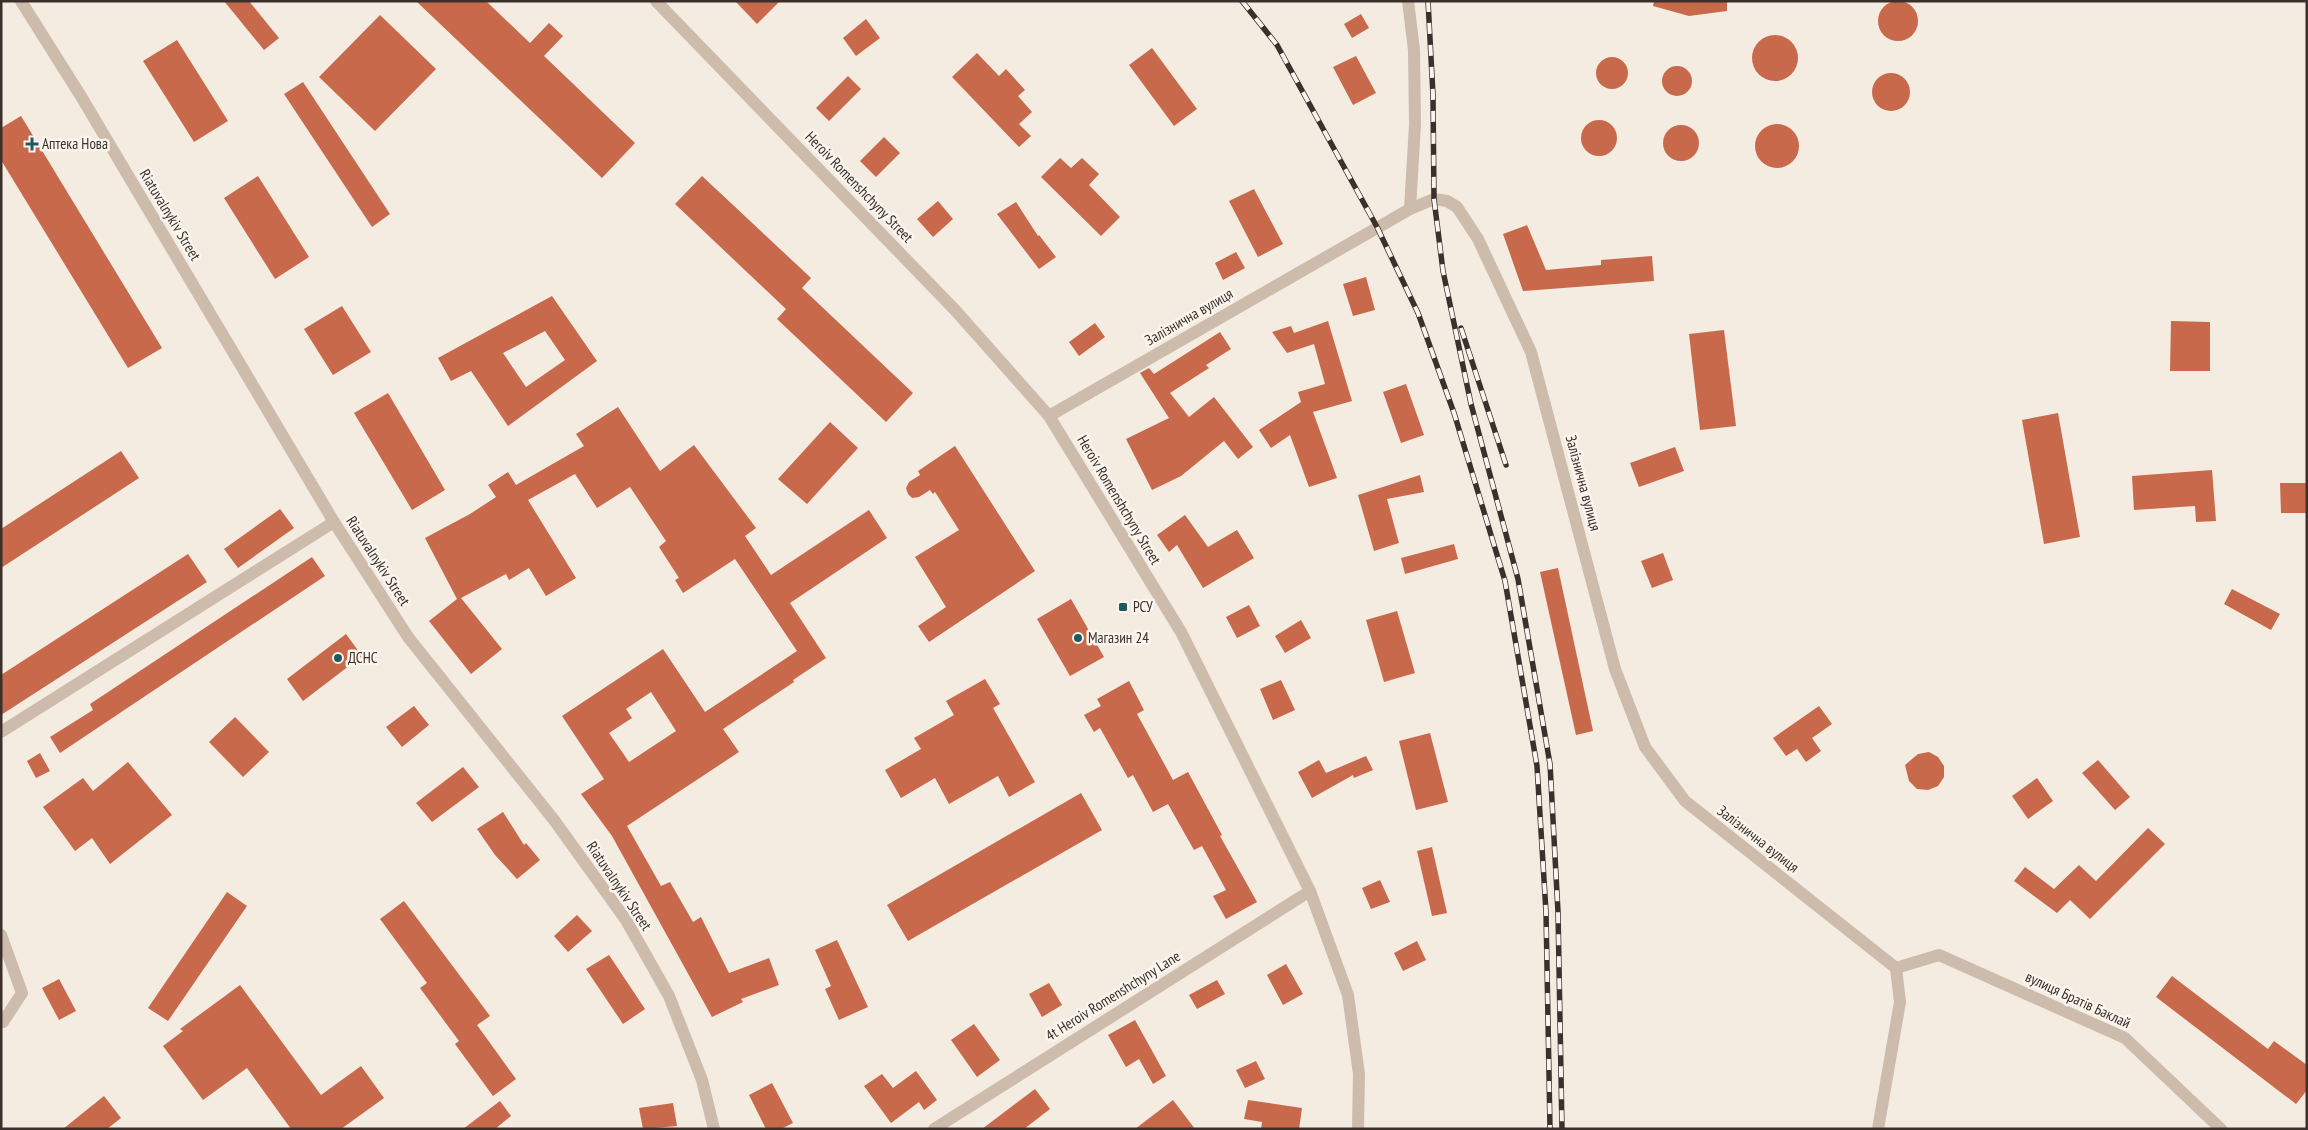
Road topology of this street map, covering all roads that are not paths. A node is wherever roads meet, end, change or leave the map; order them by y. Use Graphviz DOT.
graph roads {
  1 [pos="21,1"];
  2 [pos="656,1"];
  3 [pos="1408,1"];
  4 [pos="1410,209"];
  5 [pos="1049,416"];
  6 [pos="334,522"];
  7 [pos="1,732"];
  8 [pos="1310,891"];
  9 [pos="1,935"];
  10 [pos="1896,968"];
  11 [pos="2,1022"];
  12 [pos="714,1129"];
  13 [pos="934,1129"];
  14 [pos="1358,1129"];
  15 [pos="1878,1129"];
  16 [pos="2221,1129"];
  1 -- 6 [label="street, Riatuvalnykiv Street"];
  2 -- 5 [label="street, Heroiv Romenshchyny Street"];
  3 -- 4 [label="street"];
  4 -- 5 [label="street, Залізнична вулиця"];
  4 -- 10 [label="street, Залізнична вулиця"];
  5 -- 8 [label="street, Heroiv Romenshchyny Street"];
  6 -- 7 [label="street"];
  6 -- 12 [label="street, Riatuvalnykiv Street"];
  8 -- 13 [label="street, 4t Heroiv Romenshchyny Lane"];
  8 -- 14 [label="street, Heroiv Romenshchyny Street"];
  9 -- 11 [label="street"];
  10 -- 15 [label="street"];
  10 -- 16 [label="street, вулиця Братів Баклай"];
}
